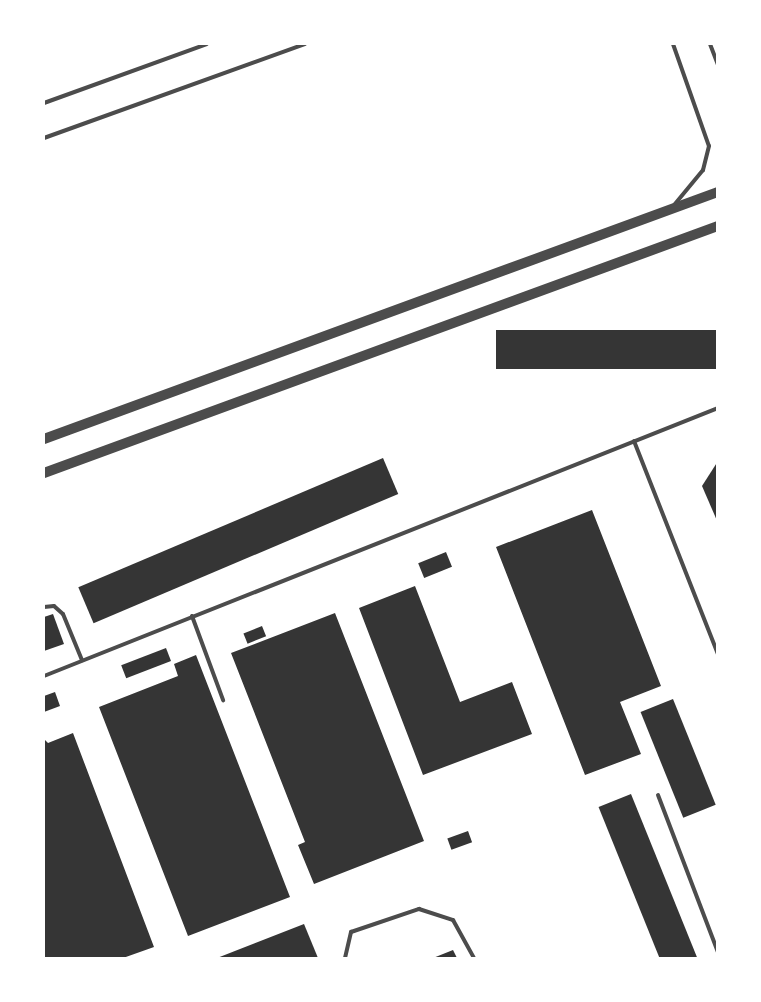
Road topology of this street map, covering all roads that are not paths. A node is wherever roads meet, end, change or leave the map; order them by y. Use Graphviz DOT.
graph roads {
  1 [pos="207,44"];
  2 [pos="305,44"];
  3 [pos="673,44"];
  4 [pos="710,44"];
  5 [pos="717,65"];
  6 [pos="44,104"];
  7 [pos="44,138"];
  8 [pos="717,192"];
  9 [pos="670,209"];
  10 [pos="717,226"];
  11 [pos="717,408"];
  12 [pos="44,439"];
  13 [pos="634,441"];
  14 [pos="44,473"];
  15 [pos="44,607"];
  16 [pos="192,616"];
  17 [pos="717,654"];
  18 [pos="82,660"];
  19 [pos="44,676"];
  20 [pos="223,700"];
  21 [pos="658,795"];
  22 [pos="717,952"];
  23 [pos="345,958"];
  24 [pos="474,958"];
  1 -- 6 [label="lane"];
  2 -- 7 [label="lane"];
  3 -- 9 [label="lane"];
  4 -- 5 [label="lane"];
  8 -- 9 [label="street"];
  9 -- 12 [label="street"];
  10 -- 14 [label="street"];
  11 -- 13 [label="lane"];
  13 -- 16 [label="lane"];
  13 -- 17 [label="lane"];
  15 -- 18 [label="lane"];
  16 -- 18 [label="lane"];
  16 -- 20 [label="lane"];
  18 -- 19 [label="lane"];
  21 -- 22 [label="lane"];
  23 -- 24 [label="lane"];
}
